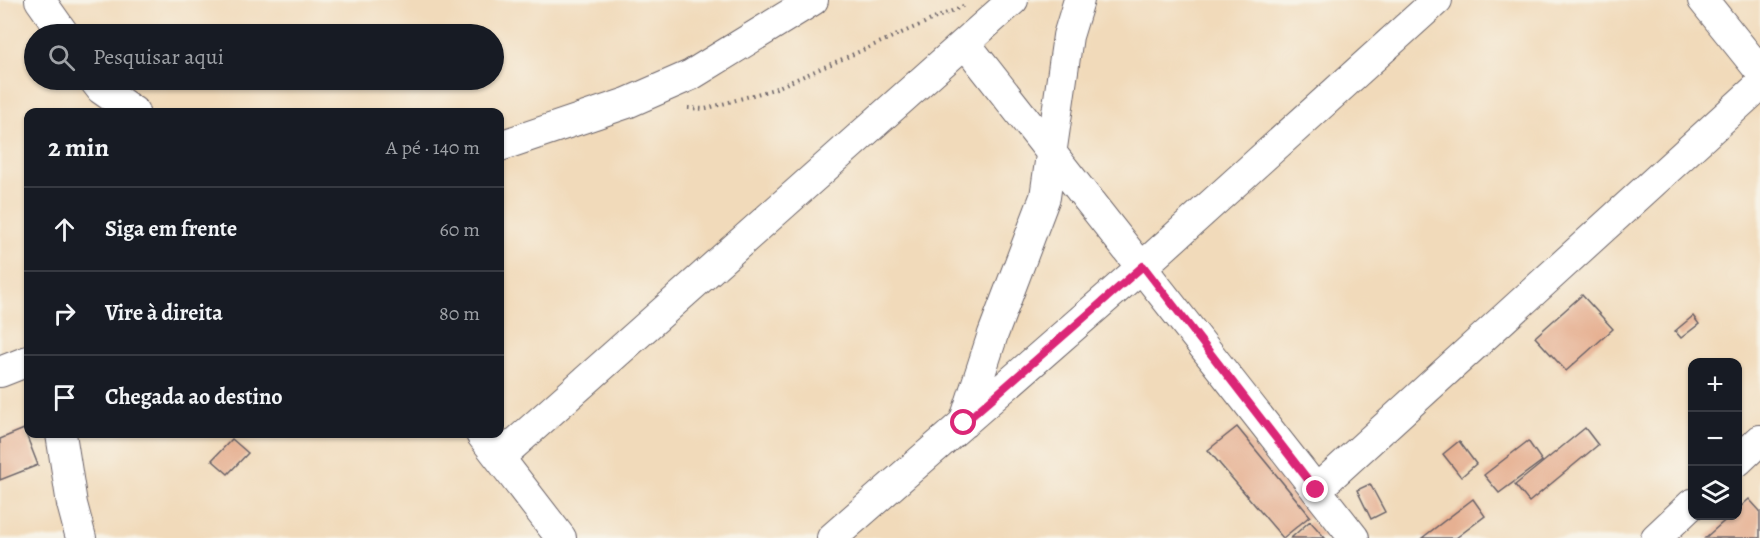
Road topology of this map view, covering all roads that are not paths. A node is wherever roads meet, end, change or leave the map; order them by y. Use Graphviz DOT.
graph roads {
  1 [pos="40,0"];
  2 [pos="813,0"];
  3 [pos="1014,0"];
  4 [pos="1079,0"];
  5 [pos="1437,0"];
  6 [pos="1703,0"];
  7 [pos="56,24"];
  8 [pos="965,43"];
  9 [pos="1760,71"];
  10 [pos="1760,86"];
  11 [pos="99,94"];
  12 [pos="126,108"];
  13 [pos="504,145"];
  14 [pos="1052,151"];
  15 [pos="1143,266"];
  16 [pos="24,363"];
  17 [pos="0,372"];
  18 [pos="964,423"];
  19 [pos="62,438"];
  20 [pos="484,438"];
  21 [pos="1760,440"];
  22 [pos="1742,456"];
  23 [pos="500,457"];
  24 [pos="1316,490"];
  25 [pos="1688,508"];
  26 [pos="81,538"];
  27 [pos="561,538"];
  28 [pos="832,538"];
  29 [pos="1354,538"];
  30 [pos="1656,538"];
  1 -- 7 [label="street"];
  2 -- 13 [label="street"];
  3 -- 8 [label="street"];
  4 -- 14 [label="street"];
  5 -- 15 [label="street"];
  6 -- 9 [label="street"];
  8 -- 14 [label="street"];
  8 -- 23 [label="street"];
  10 -- 24 [label="street"];
  11 -- 12 [label="street"];
  14 -- 15 [label="street"];
  14 -- 18 [label="street"];
  15 -- 18 [label="street"];
  15 -- 24 [label="street"];
  16 -- 17 [label="street"];
  18 -- 28 [label="street"];
  19 -- 26 [label="street"];
  20 -- 23 [label="street"];
  21 -- 22 [label="street"];
  23 -- 27 [label="street"];
  24 -- 29 [label="street"];
  25 -- 30 [label="street"];
}
